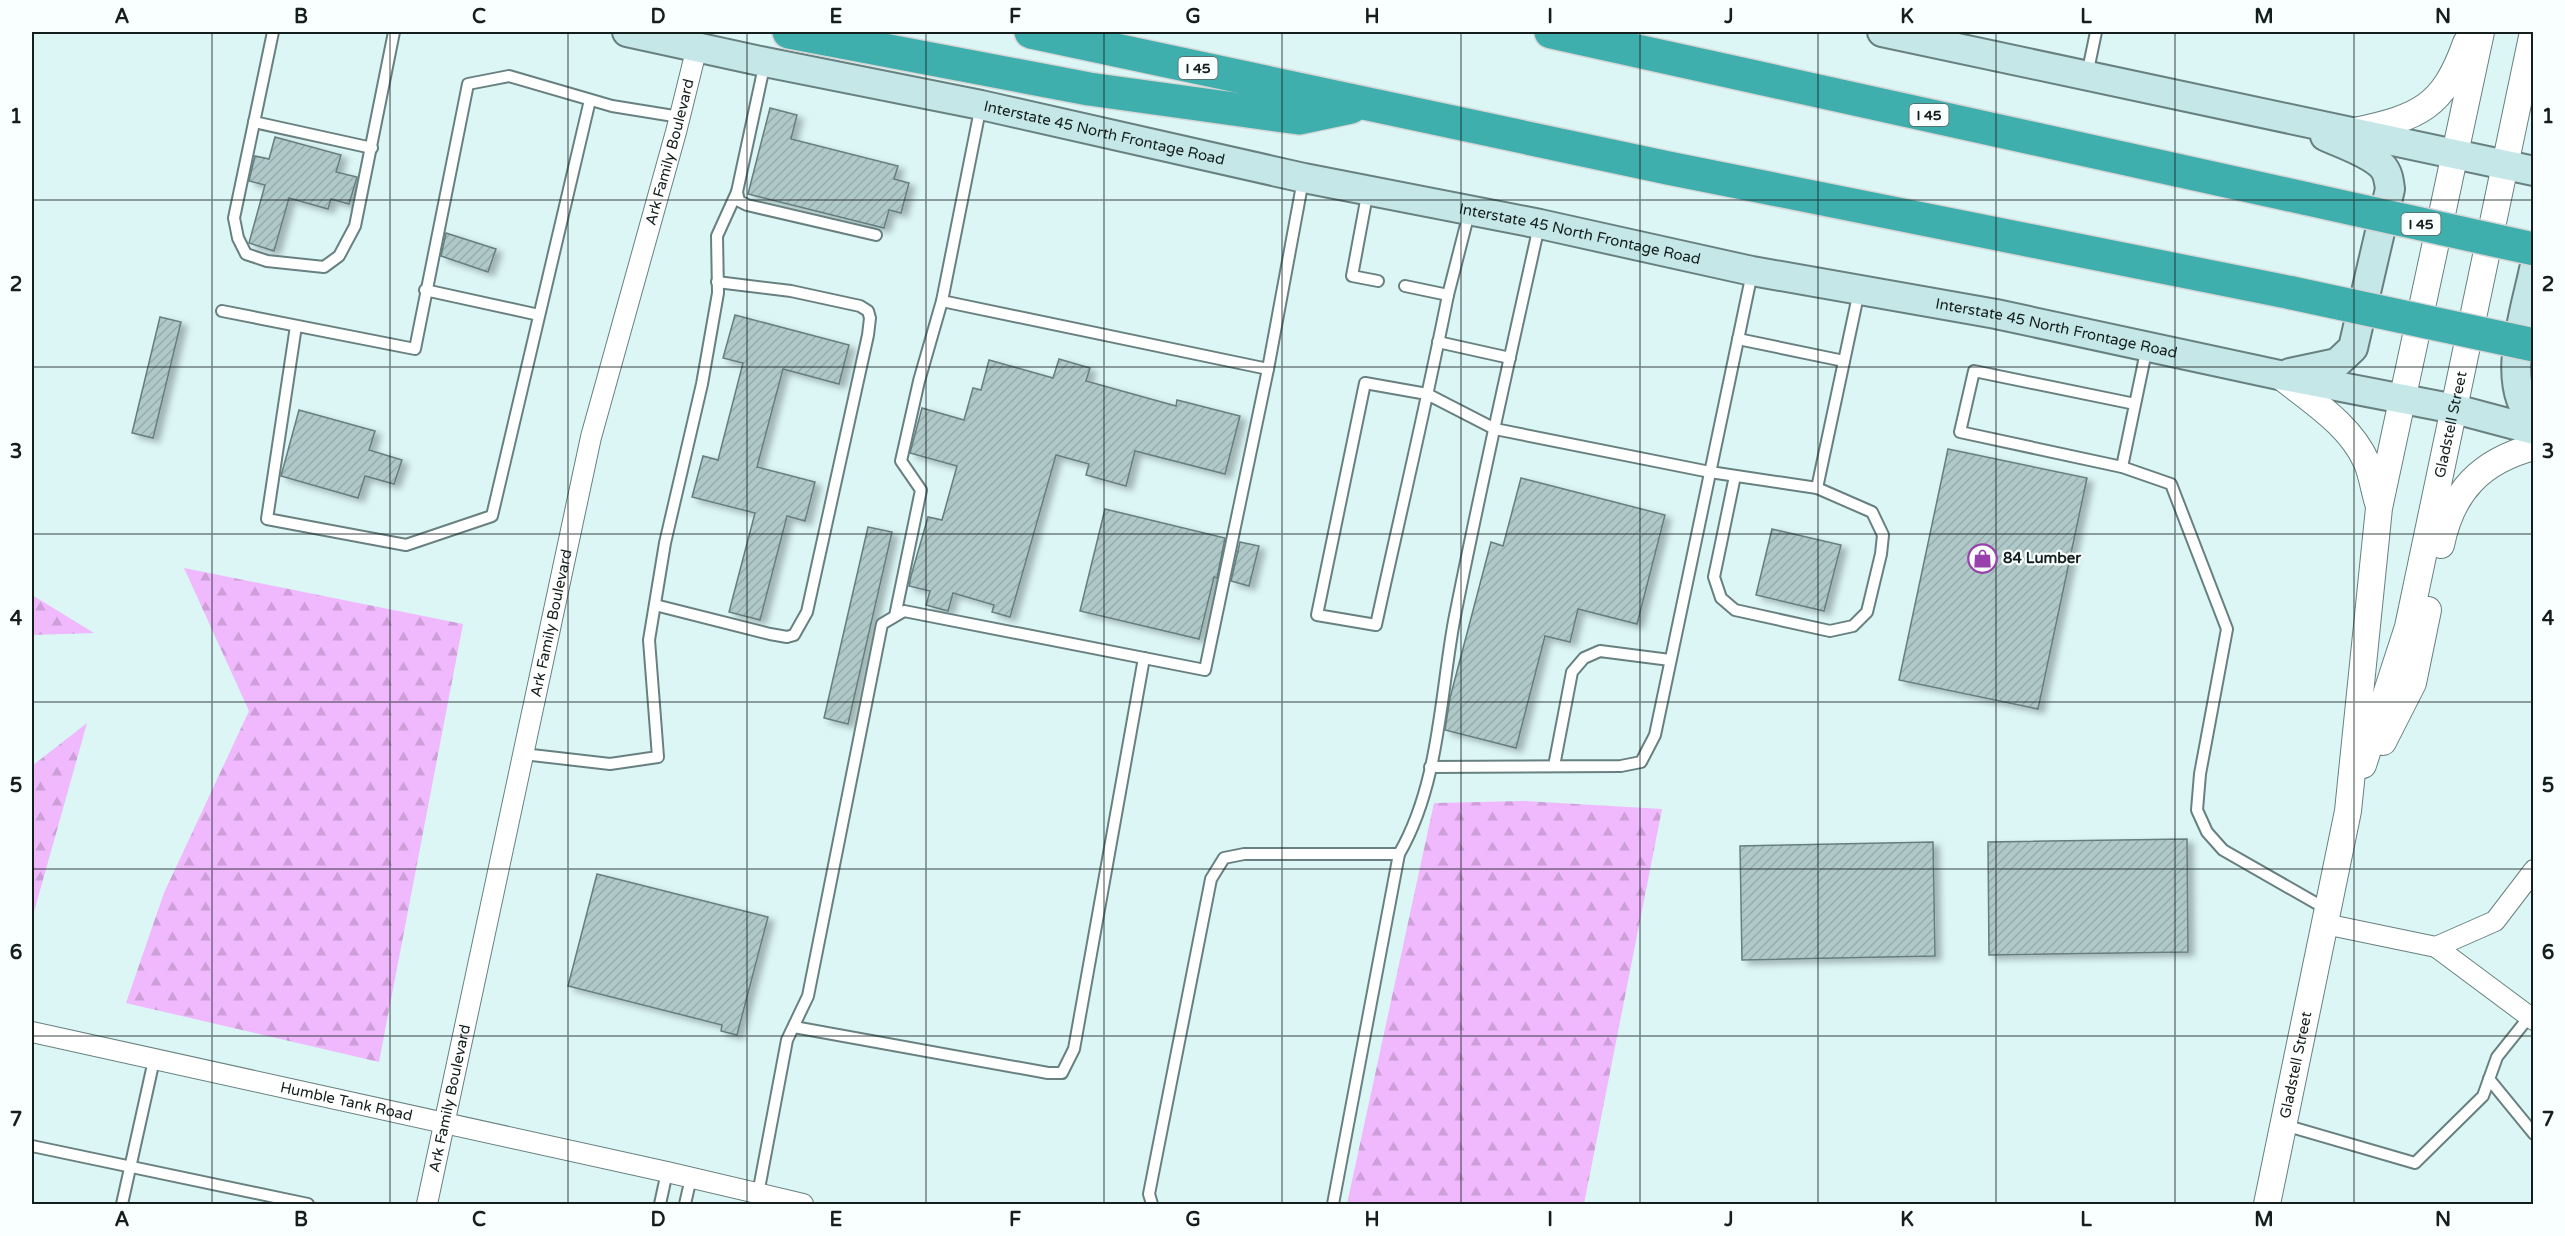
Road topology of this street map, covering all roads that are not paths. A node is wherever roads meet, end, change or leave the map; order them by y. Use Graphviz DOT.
graph roads {
  1 [pos="273,32"];
  2 [pos="394,32"];
  3 [pos="627,32"];
  4 [pos="789,32"];
  5 [pos="1031,32"];
  6 [pos="1551,32"];
  7 [pos="1882,32"];
  8 [pos="2096,32"];
  9 [pos="2470,32"];
  10 [pos="2481,32"];
  11 [pos="2532,38"];
  12 [pos="697,47"];
  13 [pos="765,62"];
  14 [pos="2087,75"];
  15 [pos="2534,85"];
  16 [pos="590,100"];
  17 [pos="1365,104"];
  18 [pos="981,105"];
  19 [pos="2277,115"];
  20 [pos="680,117"];
  21 [pos="254,122"];
  22 [pos="2355,132"];
  23 [pos="372,148"];
  24 [pos="2456,153"];
  25 [pos="2505,164"];
  26 [pos="2534,171"];
  27 [pos="1304,178"];
  28 [pos="1368,190"];
  29 [pos="737,192"];
  30 [pos="1469,210"];
  31 [pos="1540,224"];
  32 [pos="876,235"];
  33 [pos="2534,249"];
  34 [pos="2534,269"];
  35 [pos="1752,271"];
  36 [pos="1378,281"];
  37 [pos="717,282"];
  38 [pos="1405,286"];
  39 [pos="425,290"];
  40 [pos="1859,291"];
  41 [pos="1448,295"];
  42 [pos="942,301"];
  43 [pos="222,311"];
  44 [pos="539,315"];
  45 [pos="296,326"];
  46 [pos="1738,339"];
  47 [pos="1438,342"];
  48 [pos="2534,345"];
  49 [pos="2147,347"];
  50 [pos="1510,358"];
  51 [pos="1844,361"];
  52 [pos="1268,369"];
  53 [pos="2279,375"];
  54 [pos="1427,394"];
  55 [pos="2401,399"];
  56 [pos="2135,404"];
  57 [pos="2455,409"];
  58 [pos="2534,420"];
  59 [pos="1495,429"];
  60 [pos="2534,430"];
  61 [pos="2534,447"];
  62 [pos="2122,467"];
  63 [pos="1710,472"];
  64 [pos="1735,476"];
  65 [pos="1817,488"];
  66 [pos="2379,508"];
  67 [pos="655,606"];
  68 [pos="895,616"];
  69 [pos="1144,658"];
  70 [pos="1670,660"];
  71 [pos="523,754"];
  72 [pos="1554,766"];
  73 [pos="1430,767"];
  74 [pos="2348,811"];
  75 [pos="1400,854"];
  76 [pos="2534,870"];
  77 [pos="2326,917"];
  78 [pos="2436,947"];
  79 [pos="2531,1018"];
  80 [pos="794,1027"];
  81 [pos="32,1032"];
  82 [pos="154,1060"];
  83 [pos="2489,1079"];
  84 [pos="444,1124"];
  85 [pos="2283,1125"];
  86 [pos="2534,1134"];
  87 [pos="32,1146"];
  88 [pos="130,1166"];
  89 [pos="667,1172"];
  90 [pos="691,1178"];
  91 [pos="758,1194"];
  92 [pos="122,1204"];
  93 [pos="308,1204"];
  94 [pos="426,1204"];
  95 [pos="660,1204"];
  96 [pos="685,1204"];
  97 [pos="803,1204"];
  98 [pos="1152,1204"];
  99 [pos="1333,1204"];
  100 [pos="2267,1204"];
  1 -- 21 [label="lane"];
  2 -- 23 [label="lane"];
  3 -- 12 [label="main road, Interstate 45 North Frontage Road"];
  4 -- 17 [label="highway"];
  5 -- 17 [label="highway, I 45"];
  6 -- 33 [label="highway, I 45, bridge"];
  7 -- 14 [label="main road"];
  8 -- 14 [label="lane"];
  9 -- 22 [label="street"];
  10 -- 24 [label="street, Gladstell Street"];
  11 -- 15 [label="street"];
  11 -- 25 [label="street, Gladstell Street"];
  12 -- 13 [label="main road, Interstate 45 North Frontage Road"];
  12 -- 20 [label="street, Ark Family Boulevard"];
  13 -- 18 [label="main road, Interstate 45 North Frontage Road"];
  13 -- 29 [label="lane"];
  14 -- 19 [label="main road"];
  16 -- 20 [label="lane"];
  16 -- 39 [label="lane"];
  16 -- 44 [label="lane"];
  17 -- 48 [label="highway, I 45, bridge"];
  18 -- 27 [label="main road, Interstate 45 North Frontage Road"];
  18 -- 42 [label="lane"];
  19 -- 22 [label="main road"];
  19 -- 53 [label="main road"];
  20 -- 71 [label="street, Ark Family Boulevard"];
  21 -- 23 [label="lane"];
  21 -- 23 [label="lane"];
  22 -- 24 [label="main road"];
  24 -- 25 [label="main road"];
  24 -- 55 [label="street, Gladstell Street"];
  25 -- 26 [label="main road"];
  25 -- 57 [label="street, Gladstell Street"];
  27 -- 28 [label="main road, Interstate 45 North Frontage Road"];
  27 -- 52 [label="lane"];
  28 -- 30 [label="main road, Interstate 45 North Frontage Road"];
  28 -- 36 [label="lane"];
  29 -- 32 [label="lane"];
  29 -- 37 [label="lane"];
  30 -- 31 [label="main road, Interstate 45 North Frontage Road"];
  30 -- 41 [label="lane"];
  31 -- 35 [label="main road, Interstate 45 North Frontage Road"];
  31 -- 50 [label="lane"];
  34 -- 58 [label="main road"];
  35 -- 40 [label="main road, Interstate 45 North Frontage Road"];
  35 -- 46 [label="lane"];
  37 -- 67 [label="lane"];
  37 -- 67 [label="lane"];
  38 -- 41 [label="lane"];
  39 -- 44 [label="lane"];
  39 -- 45 [label="lane"];
  40 -- 49 [label="main road, Interstate 45 North Frontage Road"];
  40 -- 51 [label="lane"];
  41 -- 47 [label="lane"];
  42 -- 52 [label="lane"];
  42 -- 68 [label="lane"];
  43 -- 45 [label="lane"];
  44 -- 45 [label="lane"];
  46 -- 51 [label="lane"];
  46 -- 63 [label="lane"];
  47 -- 50 [label="lane"];
  47 -- 54 [label="lane"];
  49 -- 53 [label="main road, Interstate 45 North Frontage Road"];
  49 -- 56 [label="lane"];
  50 -- 59 [label="lane"];
  51 -- 65 [label="lane"];
  52 -- 69 [label="lane"];
  53 -- 55 [label="main road, Interstate 45 North Frontage Road"];
  53 -- 66 [label="street"];
  54 -- 54 [label="lane"];
  54 -- 59 [label="lane"];
  55 -- 57 [label="main road, Interstate 45 North Frontage Road"];
  55 -- 66 [label="street, Gladstell Street"];
  56 -- 62 [label="lane"];
  56 -- 62 [label="lane"];
  57 -- 60 [label="main road, Interstate 45 North Frontage Road"];
  57 -- 74 [label="street, Gladstell Street"];
  59 -- 63 [label="lane"];
  59 -- 73 [label="lane"];
  61 -- 74 [label="street"];
  62 -- 77 [label="lane"];
  63 -- 64 [label="lane"];
  63 -- 70 [label="lane"];
  64 -- 65 [label="lane"];
  64 -- 65 [label="lane"];
  66 -- 74 [label="street, Gladstell Street"];
  67 -- 71 [label="lane"];
  68 -- 69 [label="lane"];
  68 -- 80 [label="lane"];
  69 -- 80 [label="lane"];
  70 -- 72 [label="lane"];
  70 -- 72 [label="lane"];
  71 -- 84 [label="street, Ark Family Boulevard"];
  72 -- 73 [label="lane"];
  73 -- 75 [label="lane"];
  74 -- 77 [label="street, Gladstell Street"];
  75 -- 98 [label="lane"];
  75 -- 99 [label="lane"];
  76 -- 78 [label="street"];
  77 -- 78 [label="street"];
  77 -- 85 [label="street, Gladstell Street"];
  78 -- 79 [label="street"];
  79 -- 83 [label="lane"];
  80 -- 91 [label="lane"];
  81 -- 82 [label="street, Humble Tank Road"];
  82 -- 84 [label="street, Humble Tank Road"];
  82 -- 88 [label="lane"];
  83 -- 85 [label="lane"];
  83 -- 86 [label="lane"];
  84 -- 89 [label="street, Humble Tank Road"];
  84 -- 94 [label="street, Ark Family Boulevard"];
  85 -- 100 [label="street, Gladstell Street"];
  87 -- 88 [label="lane"];
  88 -- 92 [label="lane"];
  88 -- 93 [label="lane"];
  89 -- 90 [label="street, Humble Tank Road"];
  89 -- 95 [label="lane"];
  90 -- 91 [label="street, Humble Tank Road"];
  90 -- 96 [label="lane"];
  91 -- 97 [label="street, Humble Tank Road"];
}
